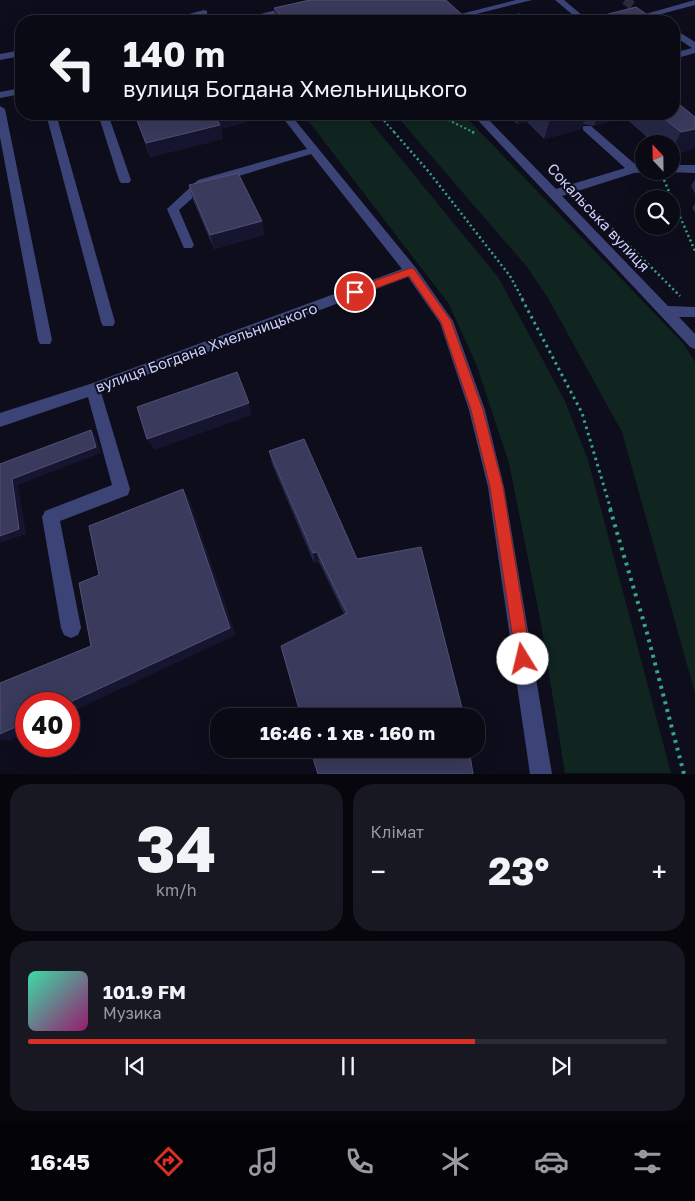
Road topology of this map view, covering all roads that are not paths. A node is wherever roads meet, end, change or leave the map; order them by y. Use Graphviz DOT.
graph roads {
  1 [pos="331,0"];
  2 [pos="528,0"];
  3 [pos="558,0"];
  4 [pos="695,2"];
  5 [pos="636,8"];
  6 [pos="186,15"];
  7 [pos="206,15"];
  8 [pos="262,15"];
  9 [pos="461,15"];
  10 [pos="577,15"];
  11 [pos="646,15"];
  12 [pos="680,36"];
  13 [pos="695,46"];
  14 [pos="695,50"];
  15 [pos="15,54"];
  16 [pos="680,54"];
  17 [pos="0,57"];
  18 [pos="15,92"];
  19 [pos="0,95"];
  20 [pos="0,109"];
  21 [pos="54,120"];
  22 [pos="105,120"];
  23 [pos="290,120"];
  24 [pos="483,120"];
  25 [pos="587,128"];
  26 [pos="314,150"];
  27 [pos="635,167"];
  28 [pos="680,169"];
  29 [pos="695,169"];
  30 [pos="635,170"];
  31 [pos="125,180"];
  32 [pos="554,194"];
  33 [pos="188,245"];
  34 [pos="411,271"];
  35 [pos="666,311"];
  36 [pos="695,312"];
  37 [pos="108,322"];
  38 [pos="45,340"];
  39 [pos="695,343"];
  40 [pos="93,389"];
  41 [pos="0,420"];
  42 [pos="72,628"];
  43 [pos="541,774"];
  1 -- 8 [label="street"];
  2 -- 9 [label="street"];
  3 -- 10 [label="street"];
  4 -- 11 [label="street"];
  5 -- 11 [label="street"];
  6 -- 7 [label="street"];
  12 -- 13 [label="street"];
  14 -- 16 [label="street"];
  15 -- 17 [label="street"];
  18 -- 19 [label="street"];
  20 -- 38 [label="street"];
  21 -- 37 [label="street"];
  22 -- 31 [label="street"];
  23 -- 26 [label="street"];
  24 -- 32 [label="street, Сокальська вулиця"];
  25 -- 27 [label="street"];
  26 -- 33 [label="street"];
  26 -- 34 [label="street"];
  28 -- 29 [label="street"];
  30 -- 32 [label="street"];
  32 -- 35 [label="street, Сокальська вулиця"];
  34 -- 40 [label="street, вулиця Богдана Хмельницького"];
  34 -- 43 [label="street"];
  35 -- 36 [label="street"];
  35 -- 39 [label="street, Сокальська вулиця"];
  40 -- 41 [label="street, вулиця Богдана Хмельницького"];
  40 -- 42 [label="street"];
}
